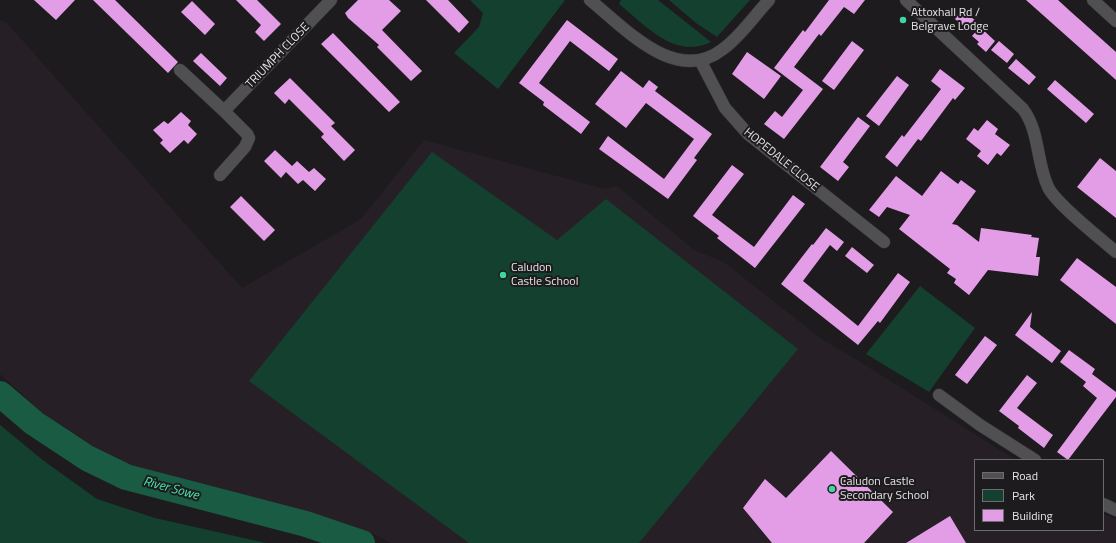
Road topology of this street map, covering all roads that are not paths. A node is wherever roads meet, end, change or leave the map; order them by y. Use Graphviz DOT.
graph roads {
  1 [pos="331,0"];
  2 [pos="590,0"];
  3 [pos="769,0"];
  4 [pos="906,0"];
  5 [pos="1093,0"];
  6 [pos="1116,21"];
  7 [pos="700,60"];
  8 [pos="180,70"];
  9 [pos="224,111"];
  10 [pos="220,175"];
  11 [pos="884,242"];
  12 [pos="1116,252"];
  13 [pos="939,395"];
  14 [pos="1033,459"];
  15 [pos="1104,504"];
  16 [pos="1116,510"];
  1 -- 9 [label="street, TRIUMPH CLOSE"];
  2 -- 7 [label="street"];
  3 -- 7 [label="street"];
  4 -- 12 [label="street"];
  5 -- 6 [label="street"];
  7 -- 11 [label="street, HOPEDALE CLOSE"];
  8 -- 9 [label="street"];
  9 -- 10 [label="street"];
  13 -- 14 [label="street"];
  15 -- 16 [label="street"];
}
